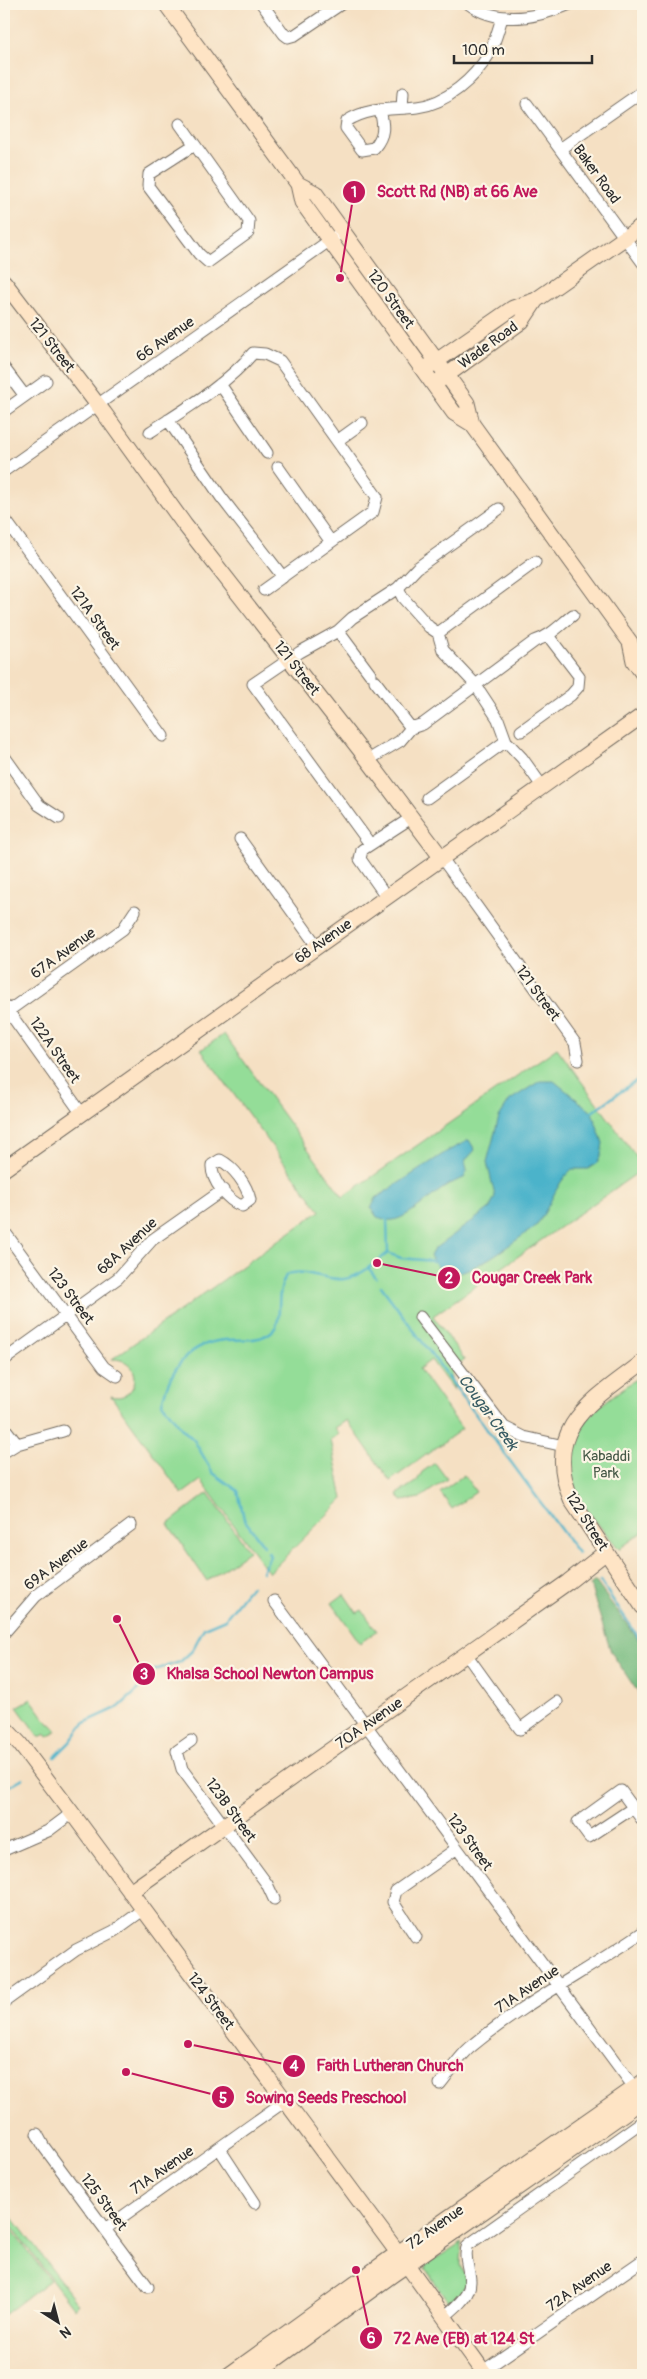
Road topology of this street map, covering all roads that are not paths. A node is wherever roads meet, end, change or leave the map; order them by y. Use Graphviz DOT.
graph roads {
  1 [pos="166,4"];
  2 [pos="262,4"];
  3 [pos="340,4"];
  4 [pos="469,4"];
  5 [pos="570,4"];
  6 [pos="502,18"];
  7 [pos="643,91"];
  8 [pos="403,92"];
  9 [pos="527,104"];
  10 [pos="402,108"];
  11 [pos="380,110"];
  12 [pos="180,124"];
  13 [pos="194,145"];
  14 [pos="560,149"];
  15 [pos="298,184"];
  16 [pos="643,225"];
  17 [pos="343,231"];
  18 [pos="625,238"];
  19 [pos="330,241"];
  20 [pos="643,263"];
  21 [pos="4,282"];
  22 [pos="536,300"];
  23 [pos="436,361"];
  24 [pos="4,368"];
  25 [pos="423,370"];
  26 [pos="447,375"];
  27 [pos="46,381"];
  28 [pos="220,384"];
  29 [pos="434,384"];
  30 [pos="26,396"];
  31 [pos="98,405"];
  32 [pos="4,411"];
  33 [pos="168,420"];
  34 [pos="362,423"];
  35 [pos="472,424"];
  36 [pos="150,432"];
  37 [pos="336,441"];
  38 [pos="267,453"];
  39 [pos="278,466"];
  40 [pos="4,472"];
  41 [pos="499,509"];
  42 [pos="4,518"];
  43 [pos="331,542"];
  44 [pos="535,562"];
  45 [pos="283,577"];
  46 [pos="398,588"];
  47 [pos="264,590"];
  48 [pos="573,615"];
  49 [pos="338,631"];
  50 [pos="438,633"];
  51 [pos="549,637"];
  52 [pos="637,646"];
  53 [pos="290,658"];
  54 [pos="643,674"];
  55 [pos="475,684"];
  56 [pos="643,715"];
  57 [pos="411,728"];
  58 [pos="521,731"];
  59 [pos="163,736"];
  60 [pos="506,741"];
  61 [pos="4,756"];
  62 [pos="368,760"];
  63 [pos="542,786"];
  64 [pos="426,798"];
  65 [pos="59,818"];
  66 [pos="411,818"];
  67 [pos="240,838"];
  68 [pos="370,844"];
  69 [pos="441,857"];
  70 [pos="386,896"];
  71 [pos="135,911"];
  72 [pos="317,946"];
  73 [pos="5,1010"];
  74 [pos="578,1060"];
  75 [pos="82,1114"];
  76 [pos="4,1169"];
  77 [pos="223,1190"];
  78 [pos="4,1231"];
  79 [pos="67,1315"];
  80 [pos="420,1317"];
  81 [pos="4,1360"];
  82 [pos="643,1362"];
  83 [pos="117,1376"];
  84 [pos="4,1427"];
  85 [pos="63,1431"];
  86 [pos="17,1444"];
  87 [pos="564,1446"];
  88 [pos="4,1452"];
  89 [pos="131,1525"];
  90 [pos="606,1552"];
  91 [pos="274,1601"];
  92 [pos="643,1607"];
  93 [pos="4,1633"];
  94 [pos="466,1654"];
  95 [pos="557,1702"];
  96 [pos="4,1717"];
  97 [pos="365,1725"];
  98 [pos="4,1727"];
  99 [pos="191,1741"];
  100 [pos="20,1744"];
  101 [pos="633,1808"];
  102 [pos="72,1813"];
  103 [pos="643,1821"];
  104 [pos="224,1825"];
  105 [pos="456,1849"];
  106 [pos="4,1850"];
  107 [pos="130,1892"];
  108 [pos="274,1899"];
  109 [pos="143,1910"];
  110 [pos="643,1932"];
  111 [pos="416,1937"];
  112 [pos="557,1986"];
  113 [pos="4,2002"];
  114 [pos="440,2084"];
  115 [pos="641,2092"];
  116 [pos="285,2101"];
  117 [pos="643,2121"];
  118 [pos="37,2134"];
  119 [pos="219,2148"];
  120 [pos="255,2203"];
  121 [pos="105,2229"];
  122 [pos="402,2259"];
  123 [pos="643,2260"];
  124 [pos="148,2288"];
  125 [pos="444,2317"];
  126 [pos="484,2373"];
  127 [pos="229,2375"];
  128 [pos="254,2375"];
  1 -- 15 [label="street, 120 Street"];
  2 -- 3 [label="street"];
  4 -- 6 [label="street"];
  5 -- 6 [label="street"];
  6 -- 10 [label="street"];
  7 -- 14 [label="street"];
  8 -- 10 [label="street"];
  9 -- 14 [label="street, Baker Road"];
  10 -- 11 [label="street"];
  12 -- 13 [label="street"];
  13 -- 13 [label="street"];
  14 -- 18 [label="street, Baker Road"];
  15 -- 17 [label="street, 120 Street"];
  15 -- 19 [label="street, 120 Street"];
  16 -- 18 [label="street, Wade Road"];
  17 -- 19 [label="street, 66 Avenue"];
  17 -- 23 [label="street, 120 Street"];
  18 -- 20 [label="street, Baker Road"];
  18 -- 22 [label="street, Wade Road"];
  19 -- 25 [label="street, 120 Street"];
  19 -- 31 [label="street, 66 Avenue"];
  21 -- 31 [label="street, 121 Street"];
  22 -- 23 [label="street, Wade Road"];
  22 -- 26 [label="street, Wade Road"];
  23 -- 25 [label="street, Wade Road"];
  23 -- 26 [label="street, 120 Street"];
  24 -- 30 [label="street"];
  25 -- 29 [label="street, 120 Street"];
  26 -- 29 [label="street, Wade Road"];
  26 -- 35 [label="street, 120 Street"];
  27 -- 30 [label="street"];
  28 -- 33 [label="street"];
  28 -- 37 [label="street"];
  28 -- 38 [label="street"];
  29 -- 35 [label="street, 120 Street"];
  30 -- 32 [label="street"];
  31 -- 40 [label="street, 66 Avenue"];
  31 -- 53 [label="street, 121 Street"];
  33 -- 36 [label="street"];
  33 -- 45 [label="street"];
  34 -- 37 [label="street"];
  35 -- 52 [label="street, 120 Street"];
  37 -- 43 [label="street"];
  39 -- 43 [label="street"];
  41 -- 46 [label="street"];
  42 -- 59 [label="street, 121A Street"];
  43 -- 45 [label="street"];
  44 -- 50 [label="street"];
  45 -- 47 [label="street"];
  46 -- 49 [label="street"];
  46 -- 50 [label="street"];
  48 -- 51 [label="street"];
  49 -- 53 [label="street"];
  49 -- 57 [label="street"];
  50 -- 55 [label="street"];
  51 -- 55 [label="street"];
  51 -- 58 [label="street"];
  52 -- 54 [label="street, 120 Street"];
  53 -- 62 [label="street, 121 Street"];
  53 -- 68 [label="street"];
  55 -- 57 [label="street"];
  55 -- 60 [label="street"];
  56 -- 63 [label="street, 68 Avenue"];
  57 -- 62 [label="street"];
  60 -- 63 [label="street"];
  60 -- 64 [label="street"];
  61 -- 65 [label="street"];
  62 -- 66 [label="street, 121 Street"];
  63 -- 69 [label="street, 68 Avenue"];
  66 -- 68 [label="street"];
  66 -- 69 [label="street, 121 Street"];
  67 -- 72 [label="street"];
  68 -- 70 [label="street"];
  69 -- 70 [label="street, 68 Avenue"];
  69 -- 74 [label="street, 121 Street"];
  70 -- 72 [label="street, 68 Avenue"];
  71 -- 73 [label="street, 67A Avenue"];
  72 -- 75 [label="street, 68 Avenue"];
  73 -- 75 [label="street, 122A Street"];
  75 -- 76 [label="street, 68 Avenue"];
  77 -- 79 [label="street, 68A Avenue"];
  78 -- 79 [label="street, 123 Street"];
  79 -- 81 [label="street, 68A Avenue"];
  79 -- 83 [label="street, 123 Street"];
  80 -- 87 [label="street"];
  82 -- 87 [label="street"];
  84 -- 86 [label="street"];
  85 -- 86 [label="street"];
  86 -- 88 [label="street"];
  87 -- 90 [label="street, 122 Street"];
  89 -- 93 [label="street, 69A Avenue"];
  90 -- 92 [label="street, 122 Street"];
  90 -- 94 [label="street, 70A Avenue"];
  91 -- 97 [label="street, 123 Street"];
  94 -- 95 [label="street"];
  94 -- 97 [label="street, 70A Avenue"];
  96 -- 100 [label="street"];
  97 -- 104 [label="street, 70A Avenue"];
  97 -- 105 [label="street, 123 Street"];
  98 -- 100 [label="street, 124 Street"];
  99 -- 104 [label="street, 123B Street"];
  100 -- 102 [label="street, 124 Street"];
  101 -- 101 [label="street"];
  101 -- 103 [label="street"];
  102 -- 106 [label="street"];
  102 -- 107 [label="street, 124 Street"];
  104 -- 107 [label="street, 70A Avenue"];
  104 -- 108 [label="street, 123B Street"];
  105 -- 111 [label="street"];
  105 -- 112 [label="street, 123 Street"];
  107 -- 109 [label="street, 124 Street"];
  109 -- 113 [label="street"];
  109 -- 116 [label="street, 124 Street"];
  110 -- 112 [label="street, 71A Avenue"];
  112 -- 114 [label="street, 71A Avenue"];
  112 -- 115 [label="street, 123 Street"];
  115 -- 122 [label="street, 72 Avenue"];
  116 -- 119 [label="street, 71A Avenue"];
  116 -- 122 [label="street, 124 Street"];
  117 -- 125 [label="street"];
  118 -- 121 [label="street, 125 Street"];
  119 -- 120 [label="street"];
  119 -- 121 [label="street, 71A Avenue"];
  121 -- 124 [label="street, 125 Street"];
  122 -- 125 [label="street, 124 Street"];
  122 -- 127 [label="street, 72 Avenue"];
  122 -- 128 [label="street, 72 Avenue"];
  123 -- 126 [label="street, 72A Avenue"];
  125 -- 126 [label="street, 124 Street"];
}
